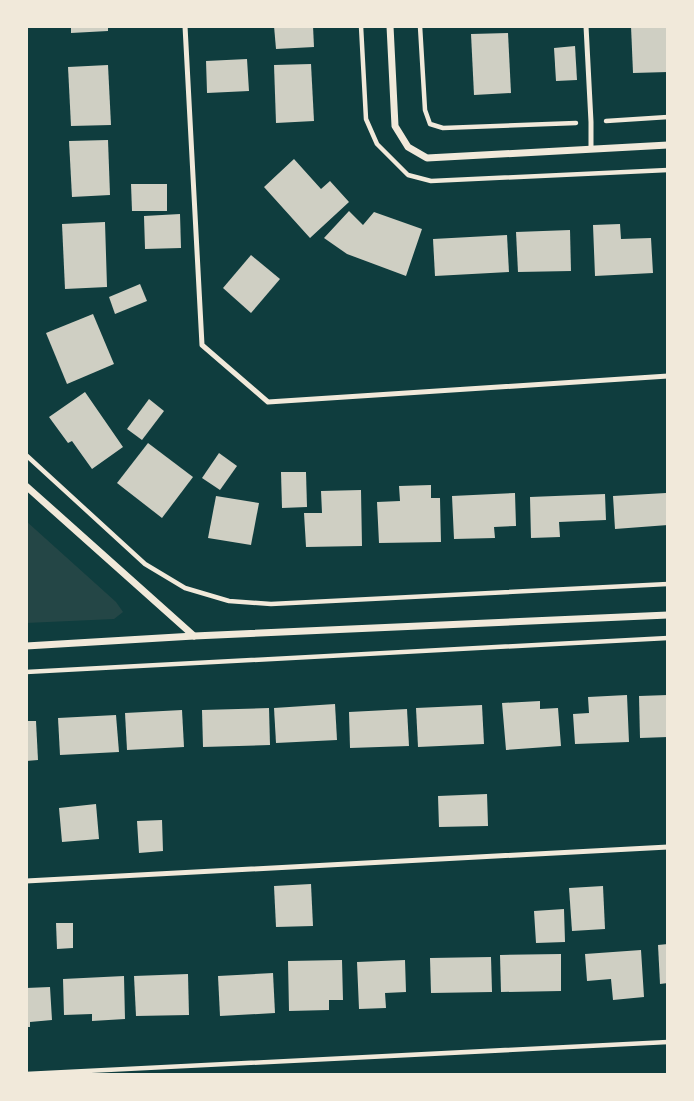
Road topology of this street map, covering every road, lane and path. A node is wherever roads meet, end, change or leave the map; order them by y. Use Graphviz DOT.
graph roads {
  1 [pos="185,26"];
  2 [pos="390,26"];
  3 [pos="421,26"];
  4 [pos="586,26"];
  5 [pos="668,117"];
  6 [pos="591,122"];
  7 [pos="668,145"];
  8 [pos="591,149"];
  9 [pos="668,376"];
  10 [pos="26,455"];
  11 [pos="26,486"];
  12 [pos="668,584"];
  13 [pos="668,615"];
  14 [pos="194,636"];
  15 [pos="668,638"];
  16 [pos="26,646"];
  17 [pos="26,672"];
  18 [pos="668,847"];
  19 [pos="26,881"];
  20 [pos="668,1042"];
  21 [pos="26,1074"];
  1 -- 9 [label="lane"];
  2 -- 8 [label="street"];
  3 -- 6 [label="path"];
  4 -- 6 [label="lane"];
  5 -- 6 [label="path"];
  6 -- 8 [label="lane"];
  7 -- 8 [label="street"];
  10 -- 12 [label="path"];
  11 -- 14 [label="street"];
  13 -- 14 [label="street"];
  14 -- 16 [label="street"];
  15 -- 17 [label="path"];
  18 -- 19 [label="lane"];
  20 -- 21 [label="path"];
}
